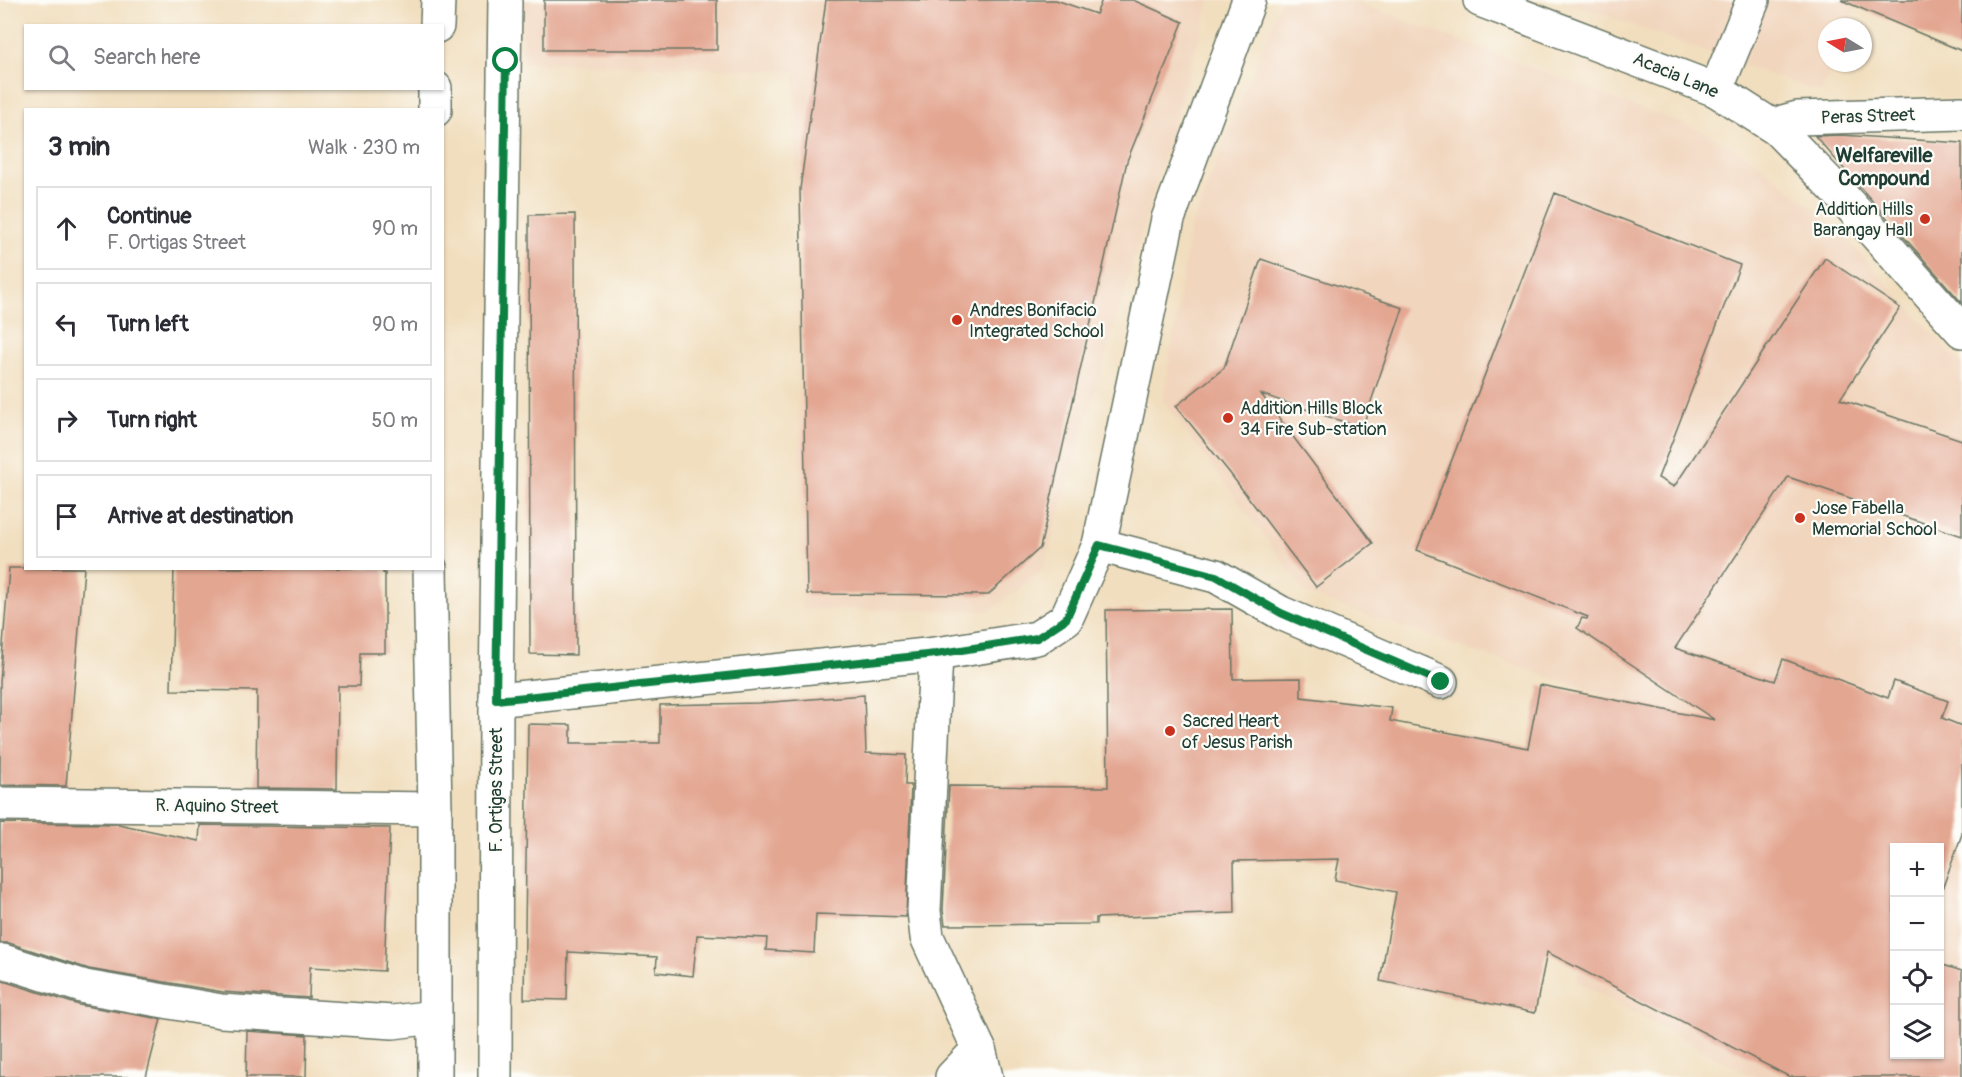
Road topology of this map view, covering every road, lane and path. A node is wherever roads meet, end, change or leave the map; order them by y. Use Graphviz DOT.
graph roads {
  1 [pos="438,0"];
  2 [pos="506,0"];
  3 [pos="1250,0"];
  4 [pos="1480,0"];
  5 [pos="1753,0"];
  6 [pos="437,24"];
  7 [pos="435,90"];
  8 [pos="1716,90"];
  9 [pos="435,108"];
  10 [pos="1962,113"];
  11 [pos="1777,129"];
  12 [pos="1962,331"];
  13 [pos="1099,545"];
  14 [pos="430,570"];
  15 [pos="936,654"];
  16 [pos="1441,682"];
  17 [pos="496,700"];
  18 [pos="0,804"];
  19 [pos="435,809"];
  20 [pos="3,961"];
  21 [pos="434,1017"];
  22 [pos="983,1063"];
  23 [pos="435,1077"];
  24 [pos="495,1077"];
  25 [pos="952,1077"];
  1 -- 6 [label="street"];
  2 -- 17 [label="street, F. Ortigas Street"];
  3 -- 13 [label="street"];
  4 -- 8 [label="street, Acacia Lane"];
  5 -- 8 [label="street"];
  7 -- 9 [label="street"];
  8 -- 11 [label="street, Acacia Lane"];
  10 -- 11 [label="street, Peras Street"];
  11 -- 12 [label="street, Acacia Lane"];
  13 -- 15 [label="street"];
  13 -- 16 [label="street"];
  14 -- 19 [label="street"];
  15 -- 17 [label="street"];
  15 -- 22 [label="street"];
  17 -- 24 [label="street, F. Ortigas Street"];
  18 -- 19 [label="street, R. Aquino Street"];
  19 -- 21 [label="street"];
  20 -- 21 [label="street"];
  21 -- 23 [label="street"];
  22 -- 25 [label="street"];
}
